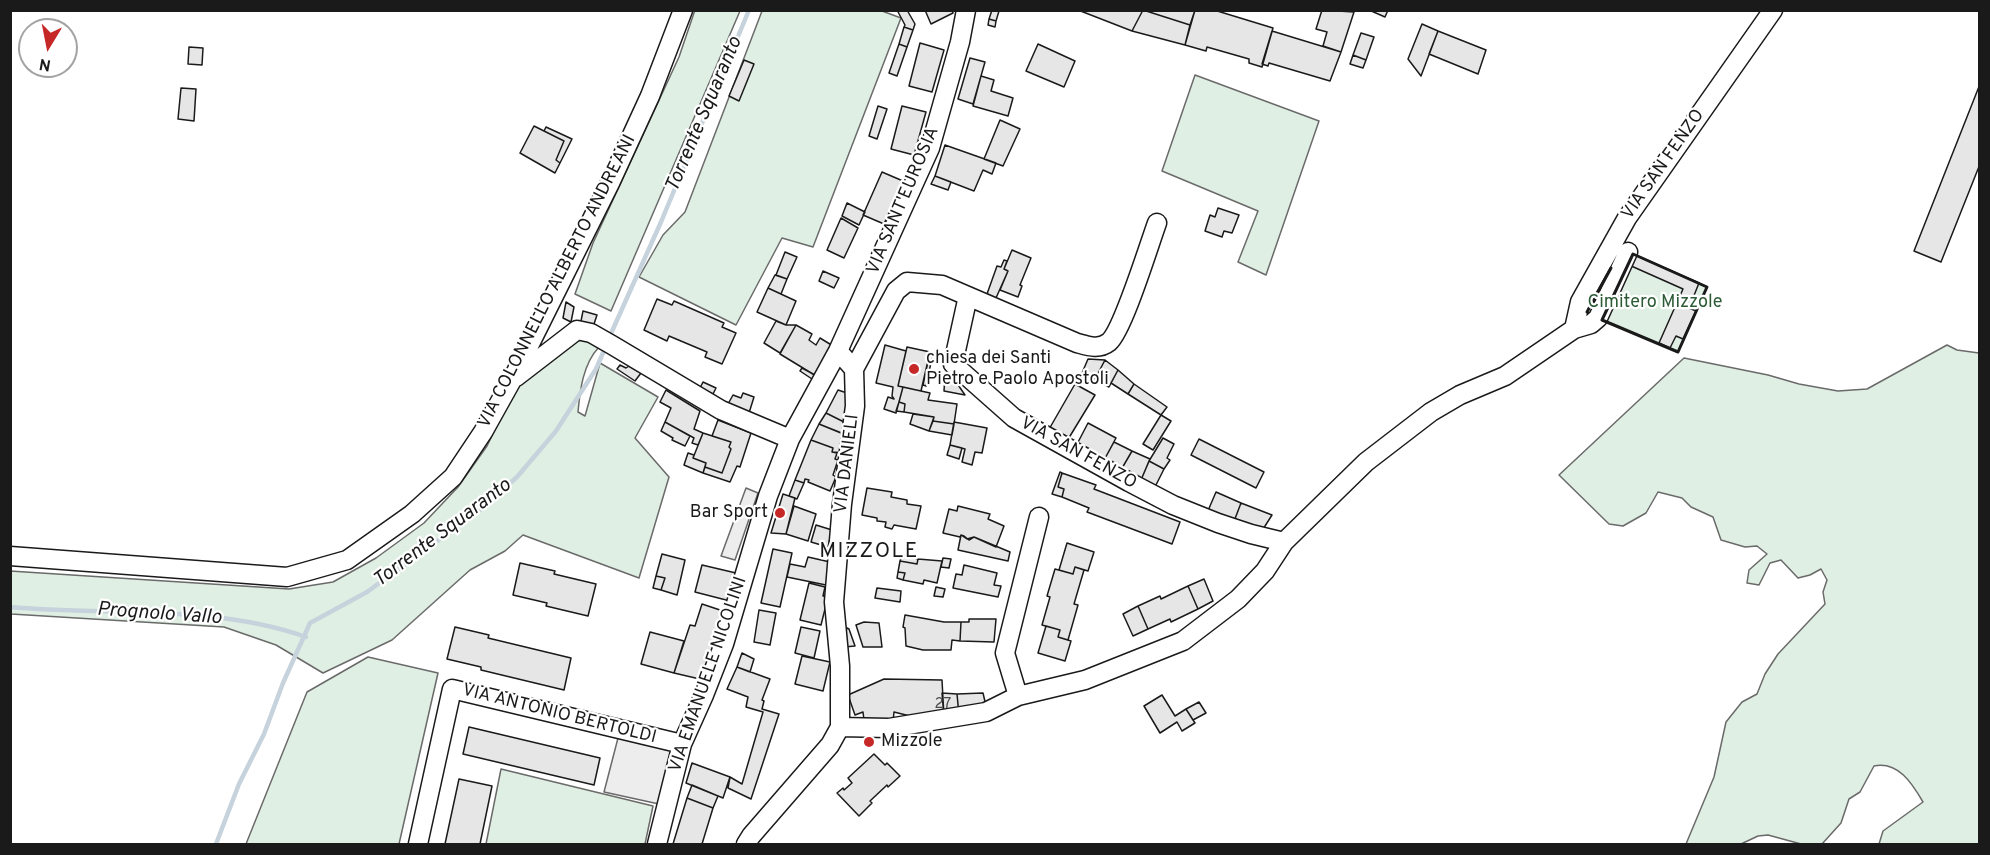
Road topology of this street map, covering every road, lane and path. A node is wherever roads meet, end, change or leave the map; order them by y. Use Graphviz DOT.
graph roads {
  1 [pos="683,10"];
  2 [pos="966,10"];
  3 [pos="1773,10"];
  4 [pos="1156,223"];
  5 [pos="1628,252"];
  6 [pos="968,296"];
  7 [pos="1574,329"];
  8 [pos="838,351"];
  9 [pos="854,369"];
  10 [pos="512,380"];
  11 [pos="790,439"];
  12 [pos="1039,518"];
  13 [pos="1284,542"];
  14 [pos="10,556"];
  15 [pos="1018,696"];
  16 [pos="840,727"];
  17 [pos="682,744"];
  18 [pos="418,844"];
  19 [pos="657,844"];
  20 [pos="746,844"];
  1 -- 10 [label="street, VIA COLONNELLO ALBERTO ANDREANI"];
  2 -- 8 [label="street, VIA SANT'EUROSIA"];
  3 -- 7 [label="street, VIA SAN FENZO"];
  4 -- 6 [label="street"];
  5 -- 7 [label="street"];
  6 -- 9 [label="street"];
  6 -- 13 [label="street, VIA SAN FENZO"];
  7 -- 13 [label="street"];
  8 -- 9 [label="street"];
  8 -- 11 [label="street, VIA EMANUELE NICOLINI"];
  9 -- 16 [label="street, VIA DANIELI"];
  10 -- 11 [label="street"];
  10 -- 14 [label="street, VIA COLONNELLO ALBERTO ANDREANI"];
  11 -- 17 [label="street, VIA EMANUELE NICOLINI"];
  12 -- 15 [label="street"];
  13 -- 15 [label="street"];
  15 -- 16 [label="street"];
  16 -- 20 [label="street"];
  17 -- 18 [label="street, VIA ANTONIO BERTOLDI"];
  17 -- 19 [label="street, VIA EMANUELE NICOLINI"];
}
